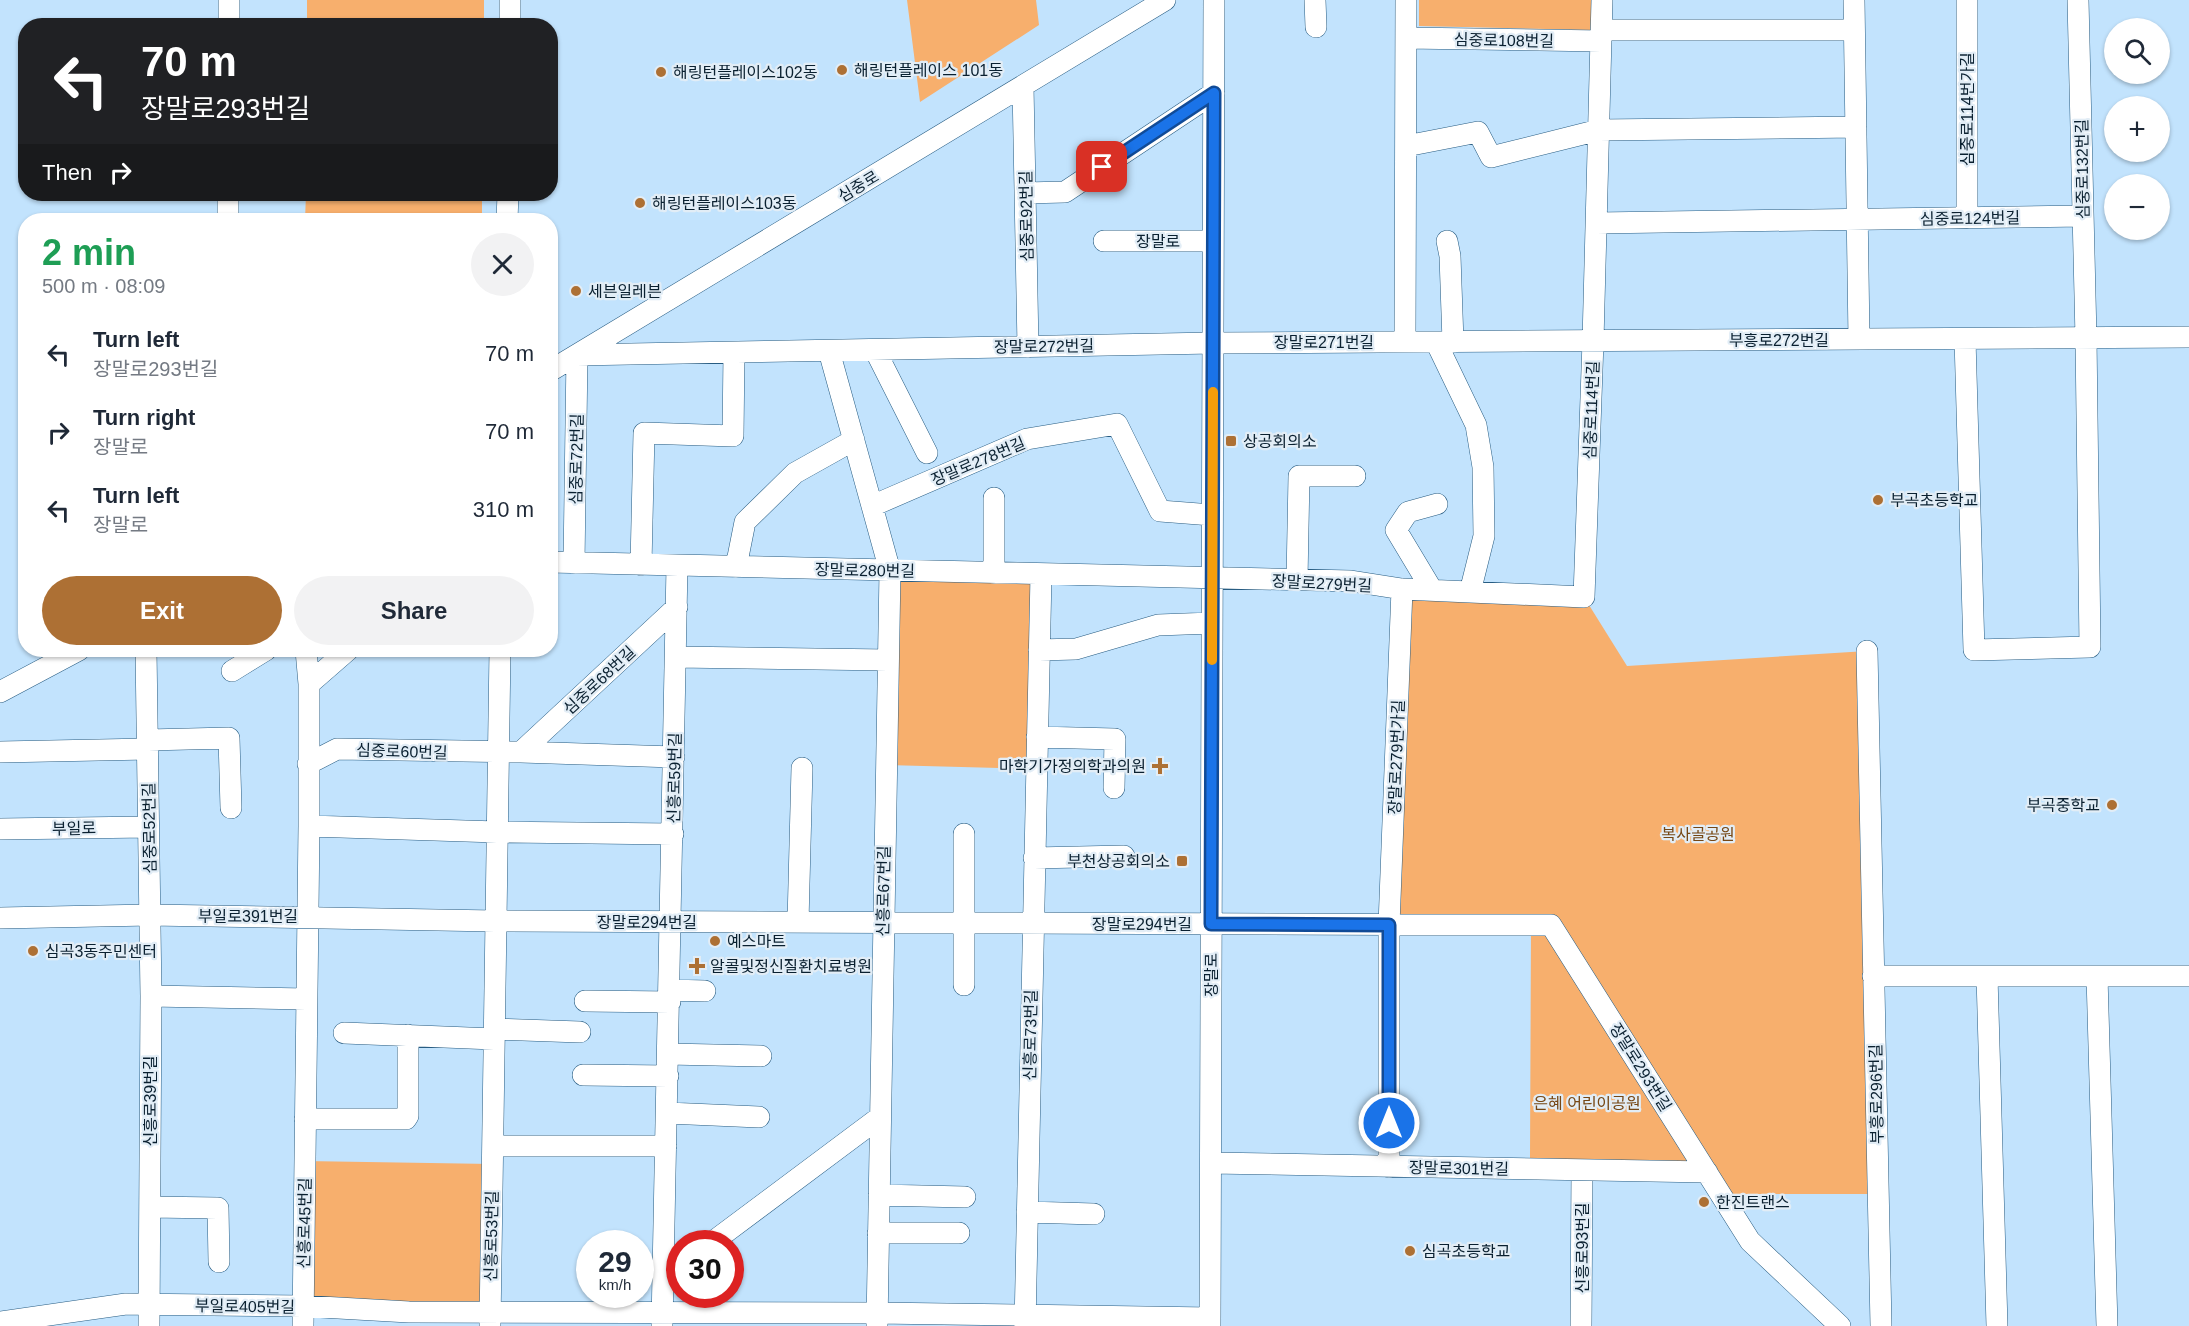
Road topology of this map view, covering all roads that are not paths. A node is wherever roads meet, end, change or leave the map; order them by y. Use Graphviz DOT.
graph roads {
  1 [pos="229,0"];
  2 [pos="510,0"];
  3 [pos="1165,0"];
  4 [pos="1214,0"];
  5 [pos="1316,0"];
  6 [pos="1406,0"];
  7 [pos="1602,0"];
  8 [pos="1854,0"];
  9 [pos="1966,0"];
  10 [pos="2078,0"];
  11 [pos="229,18"];
  12 [pos="510,18"];
  13 [pos="1316,27"];
  14 [pos="1854,30"];
  15 [pos="1601,36"];
  16 [pos="1406,38"];
  17 [pos="1023,86"];
  18 [pos="1214,93"];
  19 [pos="1856,127"];
  20 [pos="1599,130"];
  21 [pos="1406,146"];
  22 [pos="1026,193"];
  23 [pos="2083,216"];
  24 [pos="1967,218"];
  25 [pos="1857,219"];
  26 [pos="1597,223"];
  27 [pos="1104,241"];
  28 [pos="1213,241"];
  29 [pos="1447,241"];
  30 [pos="2189,337"];
  31 [pos="2086,338"];
  32 [pos="1859,339"];
  33 [pos="1965,339"];
  34 [pos="1593,341"];
  35 [pos="1405,342"];
  36 [pos="1444,342"];
  37 [pos="1213,343"];
  38 [pos="1028,347"];
  39 [pos="875,350"];
  40 [pos="829,351"];
  41 [pos="734,353"];
  42 [pos="577,355"];
  43 [pos="558,366"];
  44 [pos="854,440"];
  45 [pos="927,453"];
  46 [pos="1355,476"];
  47 [pos="994,498"];
  48 [pos="1437,504"];
  49 [pos="872,506"];
  50 [pos="1212,515"];
  51 [pos="558,562"];
  52 [pos="574,563"];
  53 [pos="641,565"];
  54 [pos="677,566"];
  55 [pos="736,567"];
  56 [pos="890,571"];
  57 [pos="994,573"];
  58 [pos="1041,575"];
  59 [pos="1212,579"];
  60 [pos="1297,580"];
  61 [pos="1402,589"];
  62 [pos="1432,590"];
  63 [pos="1470,592"];
  64 [pos="1584,597"];
  65 [pos="677,607"];
  66 [pos="1212,623"];
  67 [pos="1039,650"];
  68 [pos="1867,651"];
  69 [pos="66,657"];
  70 [pos="146,657"];
  71 [pos="256,657"];
  72 [pos="307,657"];
  73 [pos="340,657"];
  74 [pos="500,657"];
  75 [pos="676,657"];
  76 [pos="888,660"];
  77 [pos="232,672"];
  78 [pos="309,684"];
  79 [pos="0,692"];
  80 [pos="1037,737"];
  81 [pos="148,745"];
  82 [pos="0,752"];
  83 [pos="520,752"];
  84 [pos="498,753"];
  85 [pos="674,757"];
  86 [pos="308,764"];
  87 [pos="802,768"];
  88 [pos="1114,788"];
  89 [pos="231,808"];
  90 [pos="309,826"];
  91 [pos="148,827"];
  92 [pos="0,830"];
  93 [pos="497,832"];
  94 [pos="673,834"];
  95 [pos="964,834"];
  96 [pos="1124,856"];
  97 [pos="1034,858"];
  98 [pos="150,915"];
  99 [pos="307,917"];
  100 [pos="0,918"];
  101 [pos="495,921"];
  102 [pos="672,922"];
  103 [pos="798,922"];
  104 [pos="883,923"];
  105 [pos="965,923"];
  106 [pos="1032,924"];
  107 [pos="1211,924"];
  108 [pos="1389,925"];
  109 [pos="1873,976"];
  110 [pos="1987,976"];
  111 [pos="2097,976"];
  112 [pos="2189,976"];
  113 [pos="964,985"];
  114 [pos="705,991"];
  115 [pos="151,996"];
  116 [pos="670,996"];
  117 [pos="306,999"];
  118 [pos="585,1001"];
  119 [pos="579,1032"];
  120 [pos="344,1033"];
  121 [pos="494,1034"];
  122 [pos="408,1035"];
  123 [pos="668,1054"];
  124 [pos="760,1056"];
  125 [pos="583,1075"];
  126 [pos="668,1076"];
  127 [pos="667,1113"];
  128 [pos="759,1117"];
  129 [pos="880,1117"];
  130 [pos="305,1119"];
  131 [pos="493,1146"];
  132 [pos="666,1146"];
  133 [pos="1211,1163"];
  134 [pos="1389,1167"];
  135 [pos="1582,1170"];
  136 [pos="1707,1172"];
  137 [pos="879,1195"];
  138 [pos="965,1197"];
  139 [pos="150,1207"];
  140 [pos="1027,1212"];
  141 [pos="1094,1214"];
  142 [pos="669,1230"];
  143 [pos="729,1230"];
  144 [pos="878,1233"];
  145 [pos="959,1233"];
  146 [pos="219,1262"];
  147 [pos="666,1298"];
  148 [pos="149,1304"];
  149 [pos="303,1316"];
  150 [pos="490,1319"];
  151 [pos="662,1319"];
  152 [pos="704,1319"];
  153 [pos="748,1319"];
  154 [pos="877,1320"];
  155 [pos="920,1320"];
  156 [pos="1025,1321"];
  157 [pos="0,1322"];
  158 [pos="1210,1322"];
  159 [pos="149,1326"];
  160 [pos="1581,1326"];
  161 [pos="1840,1326"];
  162 [pos="1881,1326"];
  163 [pos="1997,1326"];
  164 [pos="2108,1326"];
  1 -- 11 [label="street"];
  2 -- 12 [label="street"];
  3 -- 17 [label="street, 심중로"];
  4 -- 18 [label="street, 장말로"];
  5 -- 13 [label="street"];
  6 -- 16 [label="street"];
  7 -- 15 [label="street, 심중로114번길"];
  8 -- 14 [label="street"];
  9 -- 24 [label="street, 심중로114번가길"];
  10 -- 23 [label="street, 심중로132번길"];
  14 -- 15 [label="street"];
  14 -- 19 [label="street"];
  15 -- 16 [label="street, 심중로108번길"];
  15 -- 20 [label="street, 심중로114번길"];
  16 -- 21 [label="street"];
  17 -- 22 [label="street, 심중로92번길"];
  17 -- 42 [label="street, 심중로"];
  18 -- 22 [label="street"];
  18 -- 28 [label="street, 장말로"];
  19 -- 20 [label="street"];
  19 -- 25 [label="street"];
  20 -- 21 [label="street"];
  20 -- 26 [label="street, 심중로114번길"];
  21 -- 35 [label="street"];
  22 -- 38 [label="street, 심중로92번길"];
  23 -- 24 [label="street, 심중로124번길"];
  23 -- 31 [label="street, 심중로132번길"];
  24 -- 25 [label="street, 심중로124번길"];
  25 -- 26 [label="street"];
  25 -- 32 [label="street"];
  26 -- 34 [label="street, 심중로114번길"];
  27 -- 28 [label="street, 장말로"];
  28 -- 37 [label="street, 장말로"];
  29 -- 36 [label="street"];
  30 -- 31 [label="street, 부흥로272번길"];
  31 -- 33 [label="street, 부흥로272번길"];
  31 -- 33 [label="street"];
  32 -- 33 [label="street, 부흥로272번길"];
  32 -- 34 [label="street, 부흥로272번길"];
  34 -- 36 [label="street, 장말로271번길"];
  34 -- 64 [label="street, 심중로114번길"];
  35 -- 36 [label="street, 장말로271번길"];
  35 -- 37 [label="street, 장말로271번길"];
  36 -- 63 [label="street"];
  37 -- 38 [label="street, 장말로272번길"];
  37 -- 50 [label="street, 장말로"];
  38 -- 39 [label="street, 장말로272번길"];
  39 -- 40 [label="street, 장말로272번길"];
  39 -- 45 [label="street"];
  40 -- 41 [label="street, 장말로272번길"];
  40 -- 44 [label="street, 신흥로67번길"];
  41 -- 42 [label="street, 장말로272번길"];
  41 -- 53 [label="street"];
  42 -- 43 [label="street, 심중로"];
  42 -- 52 [label="street, 심중로72번길"];
  44 -- 49 [label="street, 신흥로67번길"];
  44 -- 55 [label="street"];
  46 -- 60 [label="street"];
  47 -- 57 [label="street"];
  48 -- 62 [label="street"];
  49 -- 50 [label="street, 장말로278번길"];
  49 -- 56 [label="street, 신흥로67번길"];
  50 -- 59 [label="street, 장말로"];
  51 -- 52 [label="street, 장말로280번길"];
  52 -- 53 [label="street, 장말로280번길"];
  53 -- 54 [label="street, 장말로280번길"];
  54 -- 55 [label="street, 장말로280번길"];
  54 -- 65 [label="street, 신흥로59번길"];
  55 -- 56 [label="street, 장말로280번길"];
  56 -- 57 [label="street, 장말로280번길"];
  56 -- 76 [label="street, 신흥로67번길"];
  57 -- 58 [label="street, 장말로280번길"];
  58 -- 59 [label="street, 장말로280번길"];
  58 -- 67 [label="street, 신흥로73번길"];
  59 -- 60 [label="street, 장말로279번길"];
  59 -- 66 [label="street, 장말로"];
  60 -- 61 [label="street, 장말로279번길"];
  61 -- 62 [label="street, 장말로279번길"];
  61 -- 108 [label="street, 장말로279번가길"];
  62 -- 63 [label="street, 장말로279번길"];
  63 -- 64 [label="street, 장말로279번길"];
  65 -- 75 [label="street, 신흥로59번길"];
  65 -- 83 [label="street, 심중로68번길"];
  66 -- 67 [label="street"];
  66 -- 107 [label="street, 장말로"];
  67 -- 80 [label="street, 신흥로73번길"];
  68 -- 109 [label="street, 부흥로296번길"];
  69 -- 79 [label="street"];
  70 -- 81 [label="street, 심중로52번길"];
  71 -- 77 [label="street"];
  72 -- 78 [label="street"];
  73 -- 78 [label="street"];
  74 -- 84 [label="street"];
  75 -- 76 [label="street"];
  75 -- 85 [label="street, 신흥로59번길"];
  76 -- 104 [label="street, 신흥로67번길"];
  78 -- 86 [label="street"];
  80 -- 88 [label="street"];
  80 -- 97 [label="street, 신흥로73번길"];
  81 -- 82 [label="street"];
  81 -- 89 [label="street"];
  81 -- 91 [label="street, 심중로52번길"];
  83 -- 84 [label="street"];
  83 -- 85 [label="street"];
  84 -- 86 [label="street, 심중로60번길"];
  84 -- 93 [label="street"];
  85 -- 94 [label="street, 신흥로59번길"];
  86 -- 90 [label="street"];
  87 -- 103 [label="street"];
  90 -- 93 [label="street"];
  90 -- 99 [label="street"];
  91 -- 92 [label="street, 부일로"];
  91 -- 98 [label="street, 심중로52번길"];
  93 -- 94 [label="street"];
  93 -- 101 [label="street"];
  94 -- 102 [label="street, 신흥로59번길"];
  95 -- 105 [label="street"];
  96 -- 97 [label="street"];
  97 -- 106 [label="street, 신흥로73번길"];
  98 -- 99 [label="street, 부일로391번길"];
  98 -- 100 [label="street, 부일로391번길"];
  98 -- 115 [label="street, 신흥로39번길"];
  99 -- 101 [label="street, 부일로391번길"];
  99 -- 117 [label="street, 신흥로45번길"];
  101 -- 102 [label="street, 장말로294번길"];
  101 -- 121 [label="street, 신흥로53번길"];
  102 -- 103 [label="street, 장말로294번길"];
  102 -- 116 [label="street, 신흥로59번길"];
  103 -- 104 [label="street, 장말로294번길"];
  104 -- 105 [label="street, 장말로294번길"];
  104 -- 129 [label="street, 신흥로67번길"];
  105 -- 106 [label="street, 장말로294번길"];
  105 -- 113 [label="street"];
  106 -- 107 [label="street, 장말로294번길"];
  106 -- 140 [label="street, 신흥로73번길"];
  107 -- 108 [label="street, 장말로293번길"];
  107 -- 133 [label="street, 장말로"];
  108 -- 134 [label="street"];
  108 -- 136 [label="street, 장말로293번길"];
  109 -- 110 [label="street"];
  109 -- 162 [label="street, 부흥로296번길"];
  110 -- 111 [label="street"];
  110 -- 163 [label="street"];
  111 -- 112 [label="street"];
  111 -- 164 [label="street"];
  114 -- 116 [label="street"];
  115 -- 117 [label="street"];
  115 -- 139 [label="street, 신흥로39번길"];
  116 -- 118 [label="street"];
  116 -- 123 [label="street, 신흥로59번길"];
  117 -- 130 [label="street, 신흥로45번길"];
  119 -- 121 [label="street"];
  120 -- 122 [label="street"];
  121 -- 122 [label="street"];
  121 -- 131 [label="street, 신흥로53번길"];
  122 -- 130 [label="street"];
  123 -- 124 [label="street"];
  123 -- 126 [label="street, 신흥로59번길"];
  125 -- 126 [label="street"];
  126 -- 127 [label="street, 신흥로59번길"];
  127 -- 128 [label="street"];
  127 -- 132 [label="street, 신흥로59번길"];
  129 -- 137 [label="street, 신흥로67번길"];
  129 -- 143 [label="street"];
  130 -- 149 [label="street, 신흥로45번길"];
  131 -- 132 [label="street"];
  131 -- 150 [label="street, 신흥로53번길"];
  132 -- 142 [label="street, 신흥로59번길"];
  133 -- 134 [label="street, 장말로301번길"];
  133 -- 158 [label="street, 장말로"];
  134 -- 135 [label="street, 장말로301번길"];
  135 -- 136 [label="street, 장말로301번길"];
  135 -- 160 [label="street, 신흥로93번길"];
  136 -- 161 [label="street, 장말로293번길"];
  137 -- 138 [label="street"];
  137 -- 144 [label="street, 신흥로67번길"];
  139 -- 146 [label="street"];
  139 -- 148 [label="street, 신흥로39번길"];
  140 -- 141 [label="street"];
  140 -- 156 [label="street, 신흥로73번길"];
  144 -- 145 [label="street"];
  144 -- 154 [label="street, 신흥로67번길"];
  147 -- 151 [label="street, 신흥로59번길"];
  148 -- 149 [label="street, 부일로405번길"];
  148 -- 157 [label="street, 부일로405번길"];
  148 -- 159 [label="street, 신흥로39번길"];
  149 -- 150 [label="street, 부일로405번길"];
  150 -- 151 [label="street, 부일로405번길"];
  151 -- 152 [label="street, 부일로405번길"];
  152 -- 153 [label="street, 부일로405번길"];
  153 -- 154 [label="street, 부일로405번길"];
  154 -- 155 [label="street, 부일로405번길"];
  155 -- 156 [label="street, 부일로405번길"];
  156 -- 158 [label="street, 부일로405번길"];
}
